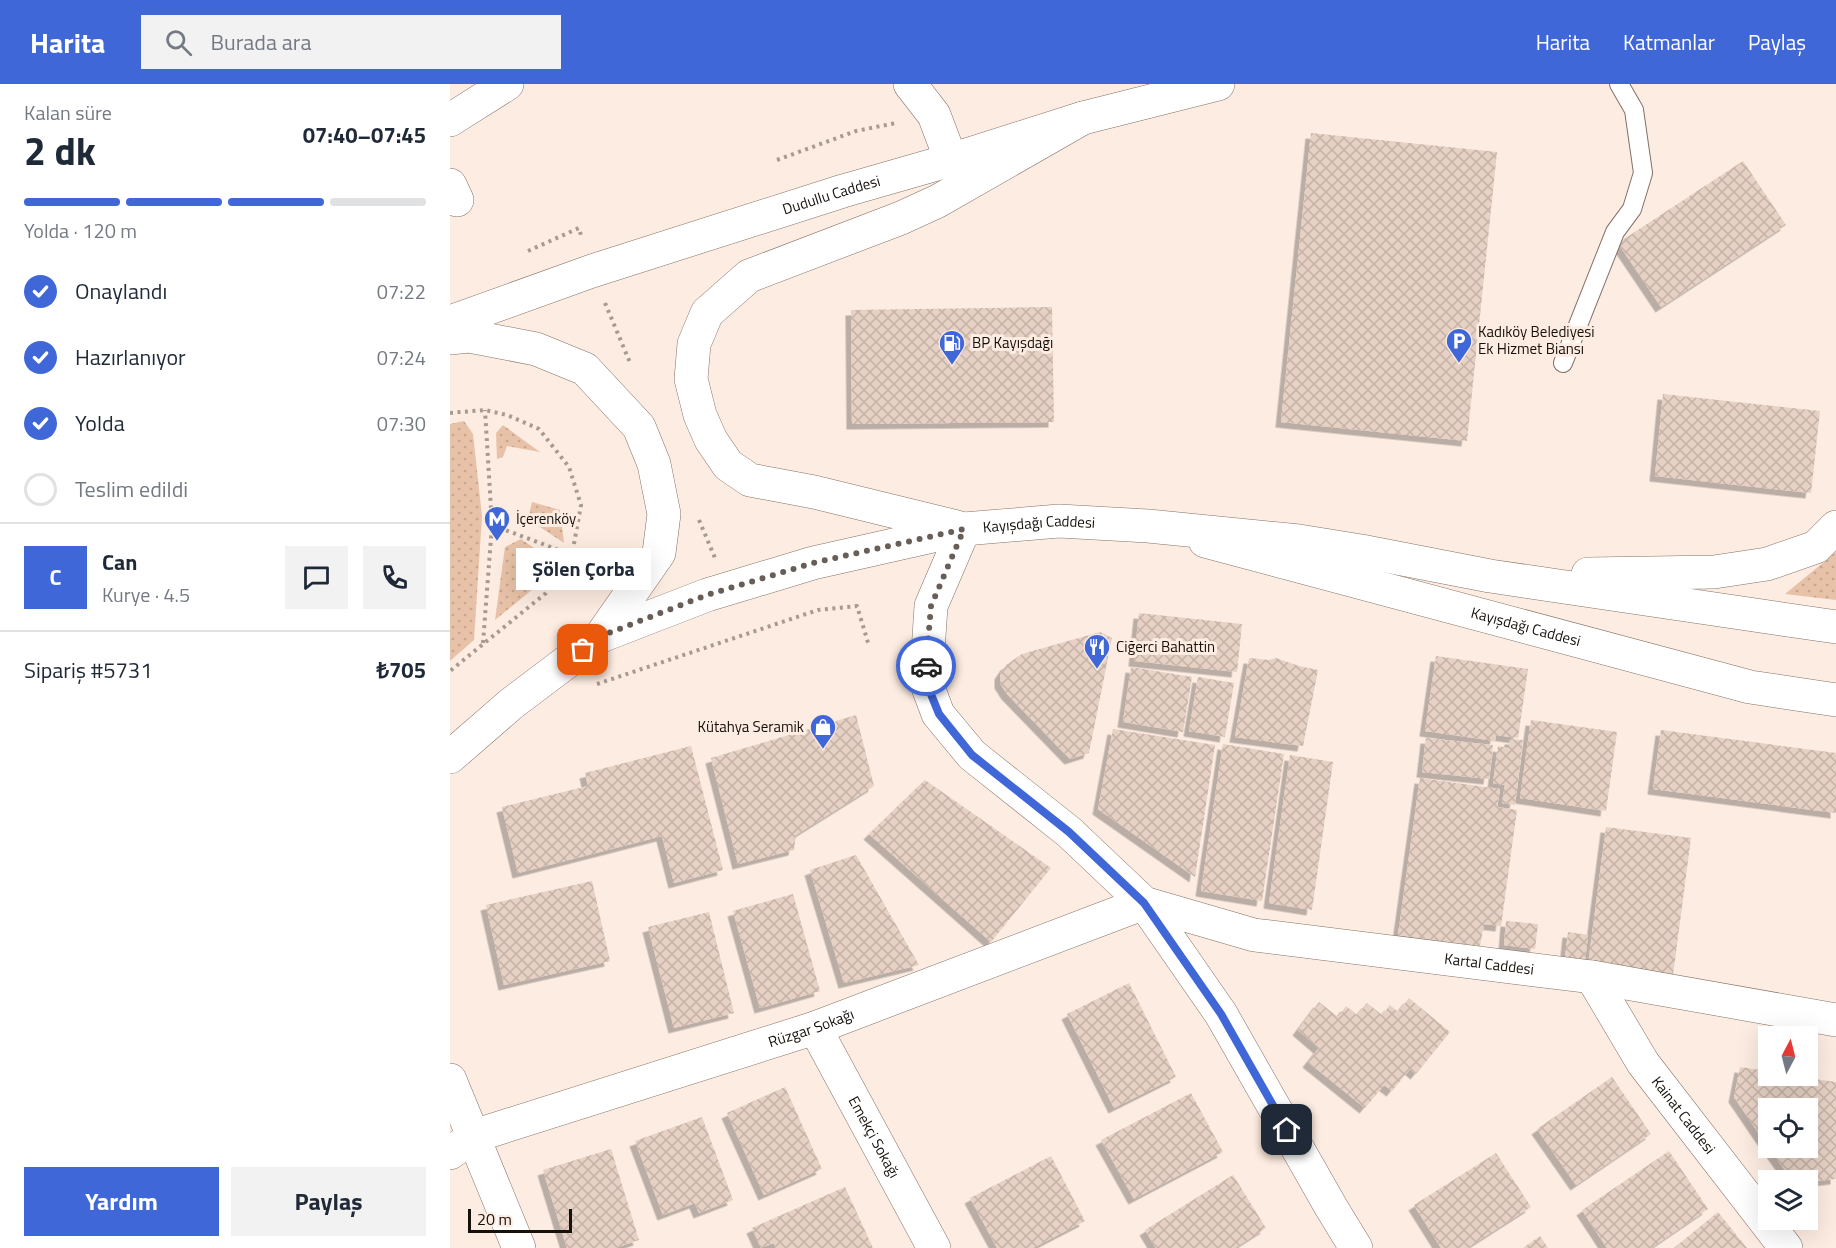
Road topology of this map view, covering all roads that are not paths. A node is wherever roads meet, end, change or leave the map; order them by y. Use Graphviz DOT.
graph roads {
  1 [pos="507,84"];
  2 [pos="910,84"];
  3 [pos="1218,84"];
  4 [pos="1619,84"];
  5 [pos="1083,118"];
  6 [pos="450,120"];
  7 [pos="951,160"];
  8 [pos="450,322"];
  9 [pos="450,338"];
  10 [pos="1563,363"];
  11 [pos="1148,526"];
  12 [pos="1836,527"];
  13 [pos="964,529"];
  14 [pos="1490,576"];
  15 [pos="1836,627"];
  16 [pos="601,636"];
  17 [pos="1836,700"];
  18 [pos="450,757"];
  19 [pos="1144,903"];
  20 [pos="1592,977"];
  21 [pos="1836,1020"];
  22 [pos="815,1028"];
  23 [pos="450,1080"];
  24 [pos="462,1144"];
  25 [pos="519,1248"];
  26 [pos="934,1248"];
  27 [pos="1356,1248"];
  28 [pos="1786,1248"];
  1 -- 6 [label="street"];
  2 -- 7 [label="street"];
  3 -- 5 [label="street, Dudullu Caddesi"];
  4 -- 10 [label="lane"];
  5 -- 7 [label="street, Dudullu Caddesi"];
  5 -- 13 [label="street"];
  7 -- 8 [label="street, Dudullu Caddesi"];
  9 -- 16 [label="street"];
  11 -- 13 [label="street, Kayışdağı Caddesi"];
  11 -- 14 [label="street, Kayışdağı Caddesi"];
  11 -- 17 [label="street, Kayışdağı Caddesi"];
  12 -- 14 [label="street"];
  13 -- 16 [label="street, Kayışdağı Caddesi"];
  13 -- 19 [label="street"];
  14 -- 15 [label="street, Kayışdağı Caddesi"];
  16 -- 18 [label="street, Kayışdağı Caddesi"];
  19 -- 20 [label="street, Kartal Caddesi"];
  19 -- 22 [label="street, Rüzgar Sokağı"];
  19 -- 27 [label="street"];
  20 -- 21 [label="street, Kartal Caddesi"];
  20 -- 28 [label="street, Kainat Caddesi"];
  22 -- 24 [label="street, Rüzgar Sokağı"];
  22 -- 26 [label="street, Emekçi Sokağı"];
  23 -- 24 [label="street"];
  24 -- 25 [label="street"];
}
